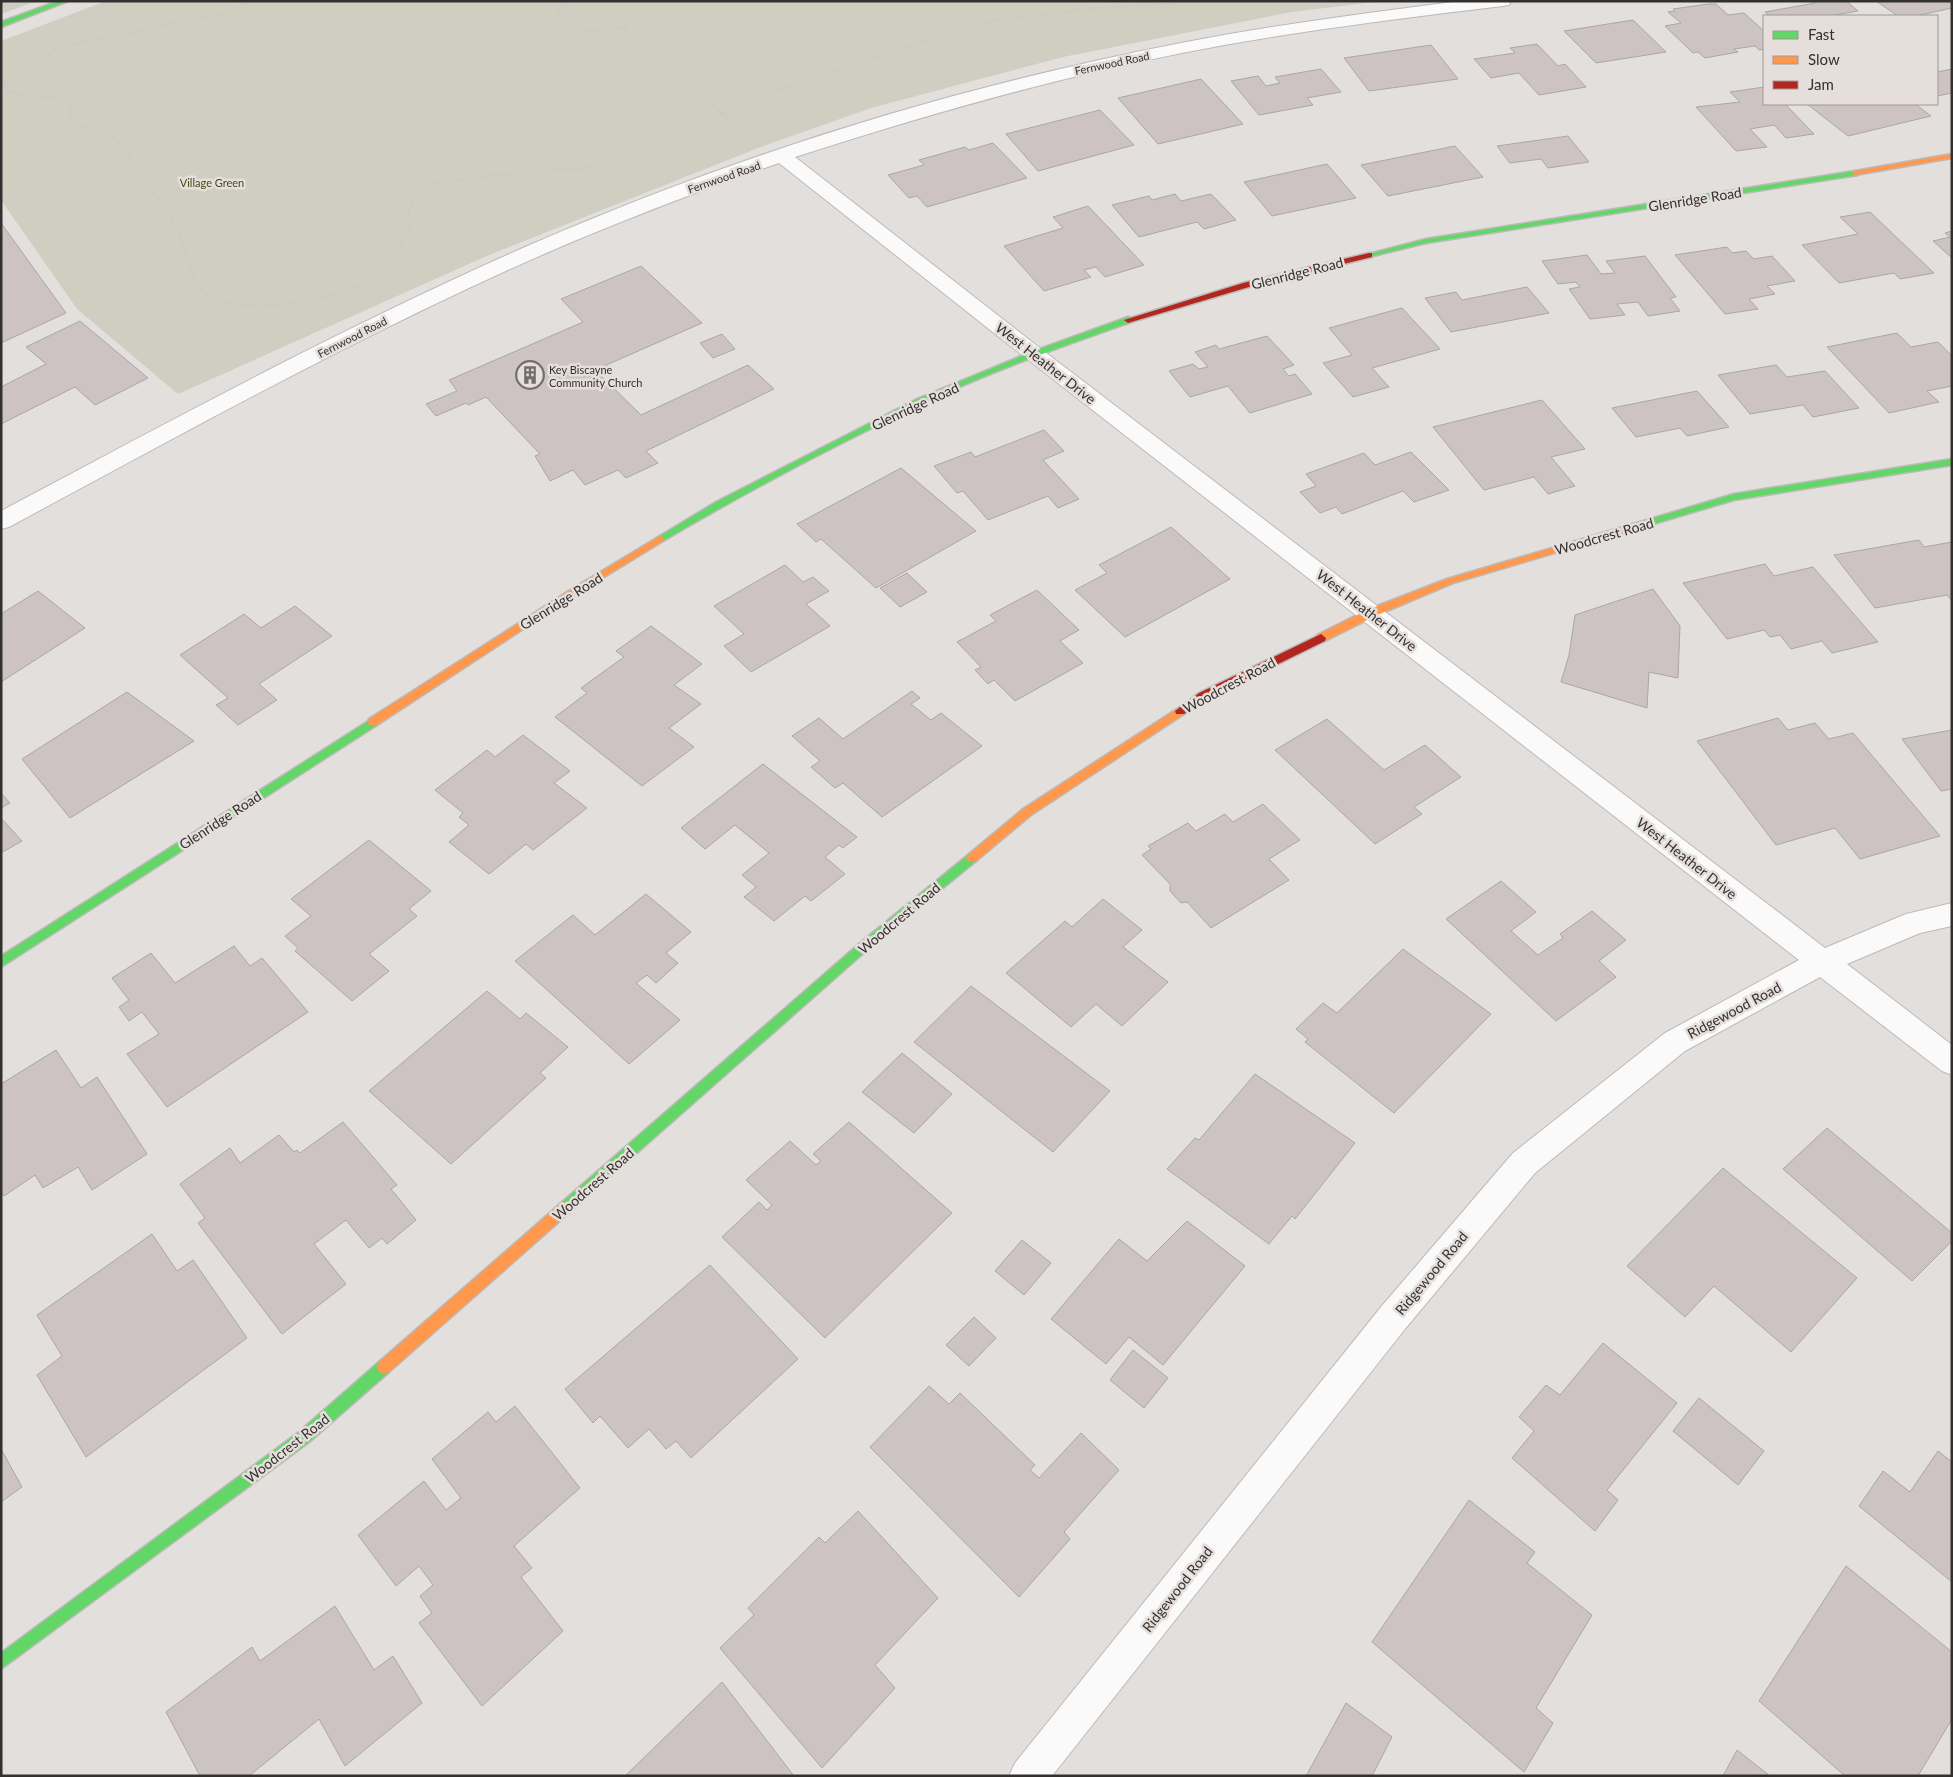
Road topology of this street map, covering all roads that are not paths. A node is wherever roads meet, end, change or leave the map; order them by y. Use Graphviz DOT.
graph roads {
  1 [pos="65,1"];
  2 [pos="1503,1"];
  3 [pos="1,24"];
  4 [pos="1952,156"];
  5 [pos="783,157"];
  6 [pos="1034,354"];
  7 [pos="1952,462"];
  8 [pos="1,521"];
  9 [pos="1371,613"];
  10 [pos="1952,914"];
  11 [pos="1,962"];
  12 [pos="1822,962"];
  13 [pos="1952,1062"];
  14 [pos="1,1662"];
  15 [pos="1028,1776"];
  1 -- 3 [label="street"];
  2 -- 5 [label="street, Fernwood Road"];
  4 -- 6 [label="street, Glenridge Road"];
  5 -- 6 [label="street, West Heather Drive"];
  5 -- 8 [label="street, Fernwood Road"];
  6 -- 9 [label="street, West Heather Drive"];
  6 -- 11 [label="street, Glenridge Road"];
  7 -- 9 [label="street, Woodcrest Road"];
  9 -- 12 [label="street, West Heather Drive"];
  9 -- 14 [label="street, Woodcrest Road"];
  10 -- 12 [label="street, Ridgewood Road"];
  12 -- 13 [label="street, West Heather Drive"];
  12 -- 15 [label="street, Ridgewood Road"];
}
